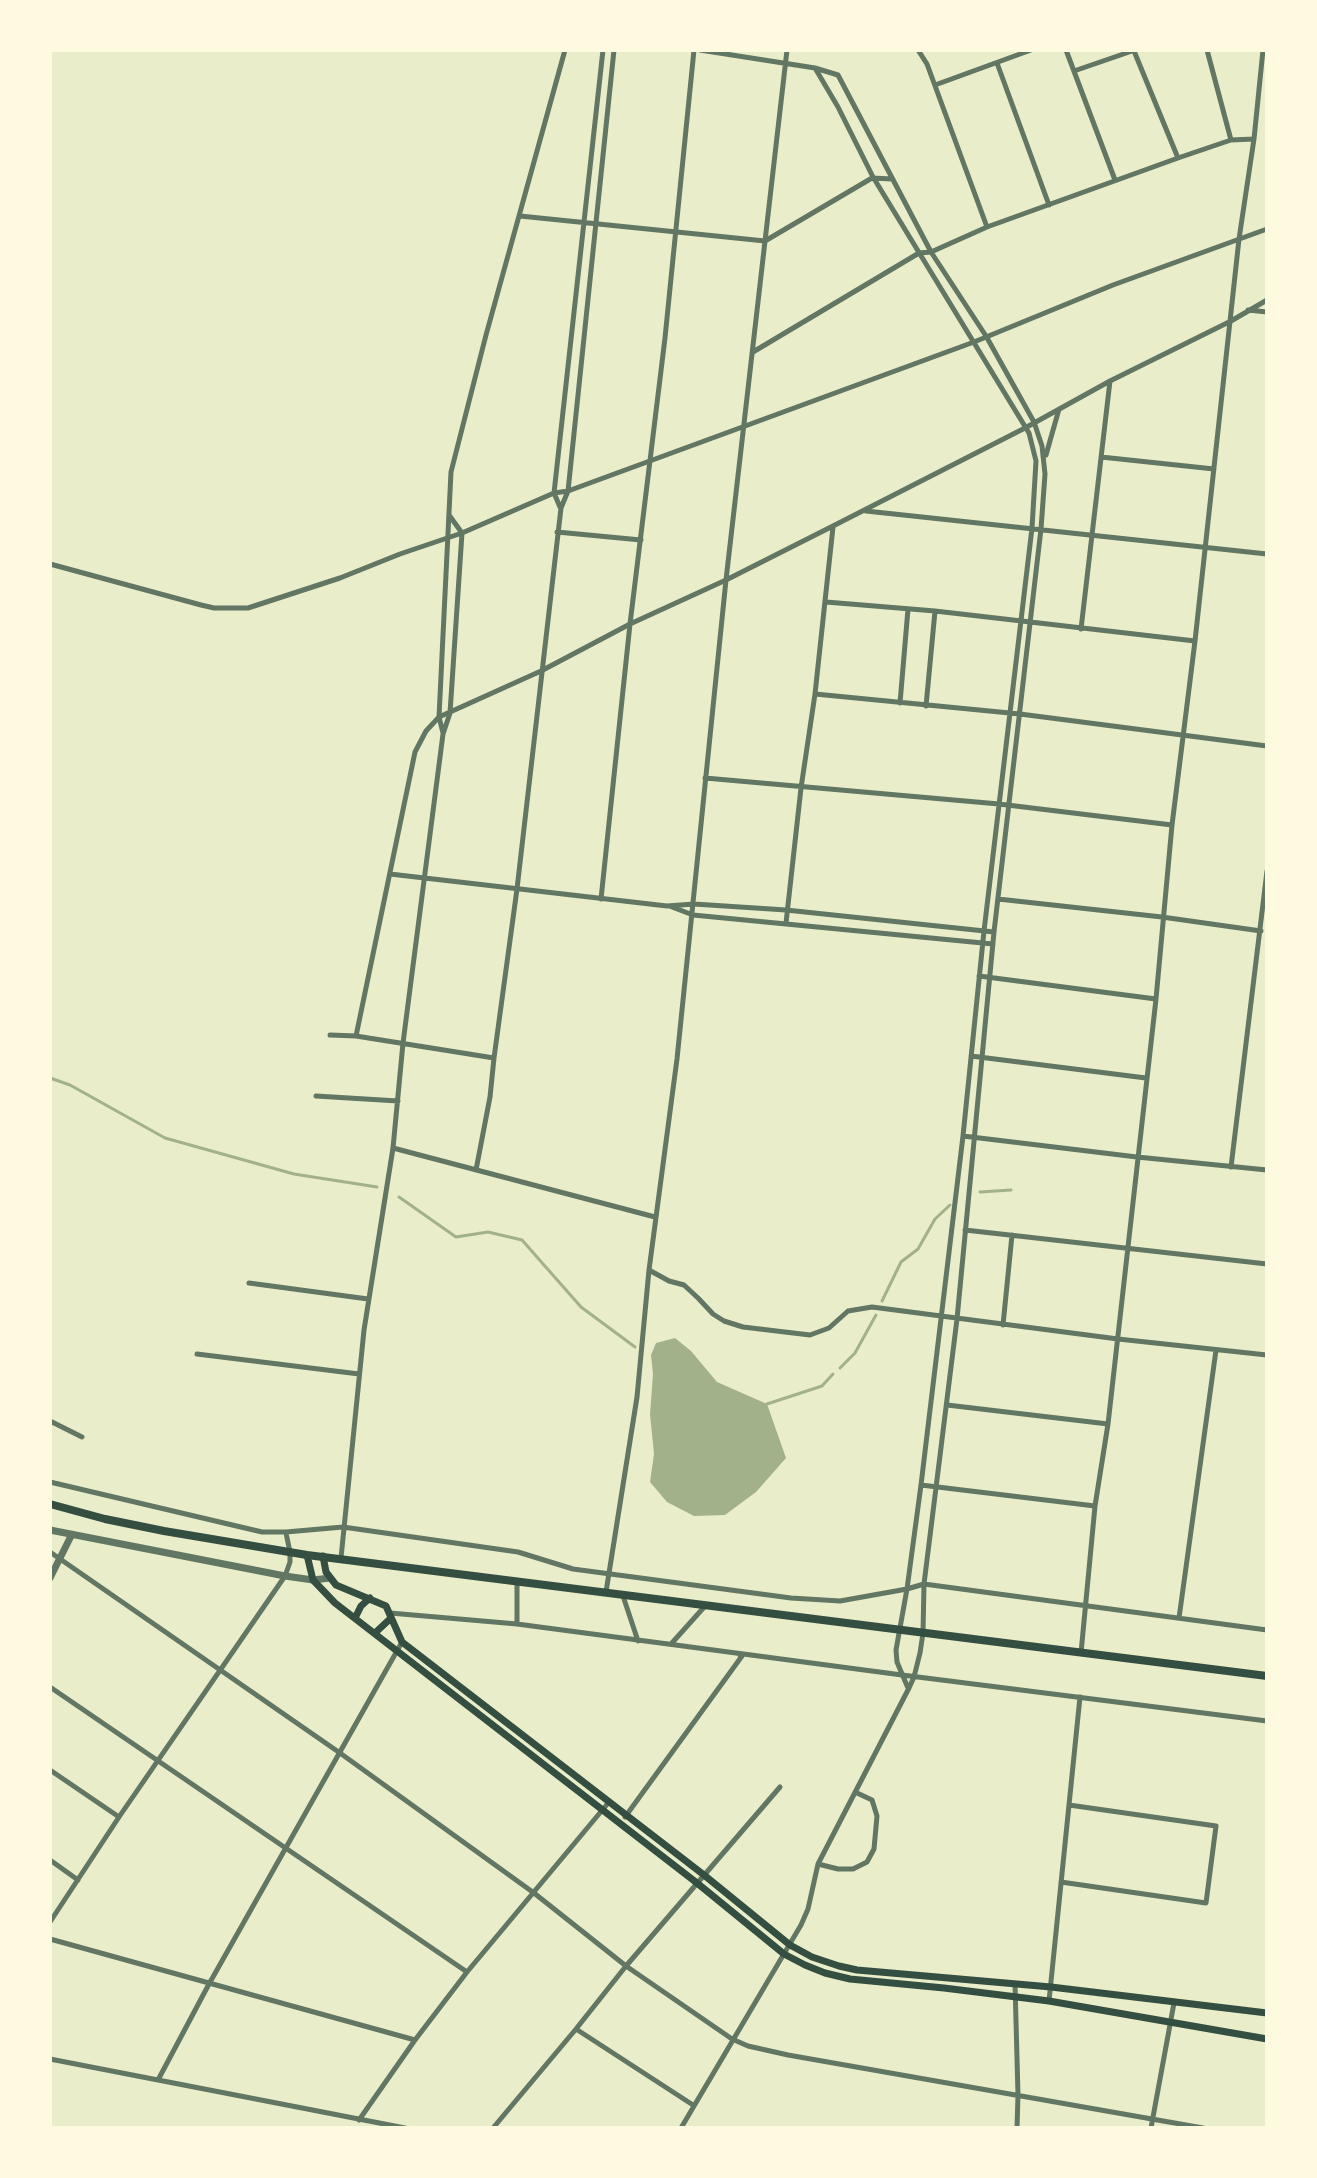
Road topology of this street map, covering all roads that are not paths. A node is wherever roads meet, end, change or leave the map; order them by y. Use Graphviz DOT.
graph roads {
  1 [pos="565,50"];
  2 [pos="603,50"];
  3 [pos="614,50"];
  4 [pos="697,50"];
  5 [pos="787,50"];
  6 [pos="918,50"];
  7 [pos="1031,50"];
  8 [pos="1066,50"];
  9 [pos="1135,50"];
  10 [pos="1207,50"];
  11 [pos="1263,50"];
  12 [pos="997,63"];
  13 [pos="786,64"];
  14 [pos="815,68"];
  15 [pos="1074,71"];
  16 [pos="935,85"];
  17 [pos="1254,139"];
  18 [pos="1231,140"];
  19 [pos="1178,158"];
  20 [pos="873,177"];
  21 [pos="892,179"];
  22 [pos="1115,180"];
  23 [pos="1049,205"];
  24 [pos="520,216"];
  25 [pos="583,223"];
  26 [pos="596,225"];
  27 [pos="987,227"];
  28 [pos="1267,229"];
  29 [pos="677,232"];
  30 [pos="1239,239"];
  31 [pos="765,241"];
  32 [pos="931,252"];
  33 [pos="919,253"];
  34 [pos="1267,300"];
  35 [pos="1248,310"];
  36 [pos="1267,312"];
  37 [pos="1231,321"];
  38 [pos="986,336"];
  39 [pos="974,342"];
  40 [pos="753,352"];
  41 [pos="1110,381"];
  42 [pos="1059,409"];
  43 [pos="1034,422"];
  44 [pos="744,424"];
  45 [pos="1025,428"];
  46 [pos="1101,457"];
  47 [pos="650,460"];
  48 [pos="1044,460"];
  49 [pos="1214,469"];
  50 [pos="568,491"];
  51 [pos="554,493"];
  52 [pos="561,508"];
  53 [pos="863,511"];
  54 [pos="449,515"];
  55 [pos="833,526"];
  56 [pos="1032,528"];
  57 [pos="1041,529"];
  58 [pos="557,532"];
  59 [pos="462,533"];
  60 [pos="1092,535"];
  61 [pos="447,537"];
  62 [pos="641,540"];
  63 [pos="1205,547"];
  64 [pos="1267,554"];
  65 [pos="50,564"];
  66 [pos="726,580"];
  67 [pos="826,602"];
  68 [pos="908,609"];
  69 [pos="935,611"];
  70 [pos="1020,622"];
  71 [pos="1030,623"];
  72 [pos="630,624"];
  73 [pos="1081,629"];
  74 [pos="1195,641"];
  75 [pos="541,671"];
  76 [pos="815,694"];
  77 [pos="900,703"];
  78 [pos="926,706"];
  79 [pos="1010,712"];
  80 [pos="450,713"];
  81 [pos="1020,714"];
  82 [pos="439,717"];
  83 [pos="443,734"];
  84 [pos="1183,736"];
  85 [pos="1267,746"];
  86 [pos="705,778"];
  87 [pos="801,788"];
  88 [pos="999,804"];
  89 [pos="1009,806"];
  90 [pos="1172,825"];
  91 [pos="1267,871"];
  92 [pos="390,874"];
  93 [pos="425,877"];
  94 [pos="517,889"];
  95 [pos="601,899"];
  96 [pos="998,899"];
  97 [pos="694,904"];
  98 [pos="667,906"];
  99 [pos="786,910"];
  100 [pos="693,915"];
  101 [pos="1162,917"];
  102 [pos="786,923"];
  103 [pos="984,931"];
  104 [pos="1261,931"];
  105 [pos="994,932"];
  106 [pos="983,943"];
  107 [pos="993,944"];
  108 [pos="979,976"];
  109 [pos="990,978"];
  110 [pos="1156,999"];
  111 [pos="330,1035"];
  112 [pos="356,1036"];
  113 [pos="403,1043"];
  114 [pos="971,1056"];
  115 [pos="494,1058"];
  116 [pos="983,1058"];
  117 [pos="1146,1078"];
  118 [pos="316,1096"];
  119 [pos="398,1101"];
  120 [pos="963,1136"];
  121 [pos="975,1137"];
  122 [pos="393,1148"];
  123 [pos="1137,1157"];
  124 [pos="1231,1167"];
  125 [pos="476,1170"];
  126 [pos="1267,1170"];
  127 [pos="655,1217"];
  128 [pos="965,1230"];
  129 [pos="1012,1235"];
  130 [pos="1127,1248"];
  131 [pos="1267,1264"];
  132 [pos="649,1270"];
  133 [pos="249,1283"];
  134 [pos="368,1299"];
  135 [pos="941,1316"];
  136 [pos="957,1319"];
  137 [pos="1003,1325"];
  138 [pos="1118,1339"];
  139 [pos="1216,1350"];
  140 [pos="197,1354"];
  141 [pos="1267,1355"];
  142 [pos="359,1374"];
  143 [pos="947,1405"];
  144 [pos="50,1421"];
  145 [pos="1108,1424"];
  146 [pos="82,1437"];
  147 [pos="50,1482"];
  148 [pos="921,1485"];
  149 [pos="937,1487"];
  150 [pos="50,1504"];
  151 [pos="1095,1506"];
  152 [pos="343,1527"];
  153 [pos="50,1530"];
  154 [pos="286,1532"];
  155 [pos="71,1536"];
  156 [pos="50,1552"];
  157 [pos="290,1552"];
  158 [pos="307,1555"];
  159 [pos="323,1556"];
  160 [pos="341,1558"];
  161 [pos="60,1559"];
  162 [pos="609,1574"];
  163 [pos="285,1576"];
  164 [pos="50,1578"];
  165 [pos="330,1578"];
  166 [pos="313,1580"];
  167 [pos="517,1582"];
  168 [pos="924,1584"];
  169 [pos="907,1589"];
  170 [pos="606,1592"];
  171 [pos="623,1595"];
  172 [pos="370,1598"];
  173 [pos="706,1605"];
  174 [pos="1086,1605"];
  175 [pos="391,1615"];
  176 [pos="355,1618"];
  177 [pos="1179,1618"];
  178 [pos="517,1624"];
  179 [pos="899,1630"];
  180 [pos="1267,1630"];
  181 [pos="375,1633"];
  182 [pos="923,1633"];
  183 [pos="638,1641"];
  184 [pos="402,1642"];
  185 [pos="670,1645"];
  186 [pos="397,1650"];
  187 [pos="1081,1653"];
  188 [pos="739,1654"];
  189 [pos="221,1670"];
  190 [pos="902,1675"];
  191 [pos="1267,1676"];
  192 [pos="449,1677"];
  193 [pos="914,1677"];
  194 [pos="443,1685"];
  195 [pos="50,1687"];
  196 [pos="909,1688"];
  197 [pos="1080,1697"];
  198 [pos="1267,1721"];
  199 [pos="340,1753"];
  200 [pos="158,1761"];
  201 [pos="50,1770"];
  202 [pos="780,1787"];
  203 [pos="855,1792"];
  204 [pos="609,1802"];
  205 [pos="1069,1805"];
  206 [pos="602,1811"];
  207 [pos="626,1815"];
  208 [pos="119,1817"];
  209 [pos="619,1824"];
  210 [pos="286,1848"];
  211 [pos="50,1860"];
  212 [pos="818,1864"];
  213 [pos="704,1875"];
  214 [pos="78,1880"];
  215 [pos="1061,1882"];
  216 [pos="697,1883"];
  217 [pos="534,1893"];
  218 [pos="50,1922"];
  219 [pos="50,1939"];
  220 [pos="790,1945"];
  221 [pos="784,1954"];
  222 [pos="626,1966"];
  223 [pos="467,1972"];
  224 [pos="209,1984"];
  225 [pos="1015,1984"];
  226 [pos="1051,1987"];
  227 [pos="1102,1994"];
  228 [pos="1015,1997"];
  229 [pos="1049,2001"];
  230 [pos="1174,2003"];
  231 [pos="1100,2009"];
  232 [pos="1267,2013"];
  233 [pos="1171,2021"];
  234 [pos="576,2029"];
  235 [pos="732,2039"];
  236 [pos="1267,2039"];
  237 [pos="415,2040"];
  238 [pos="50,2059"];
  239 [pos="158,2080"];
  240 [pos="1018,2095"];
  241 [pos="693,2105"];
  242 [pos="1153,2119"];
  243 [pos="359,2120"];
  244 [pos="405,2128"];
  245 [pos="493,2128"];
  246 [pos="681,2128"];
  247 [pos="1017,2128"];
  248 [pos="1151,2128"];
  249 [pos="1203,2128"];
  1 -- 24 [label="street"];
  2 -- 25 [label="street"];
  3 -- 26 [label="street"];
  4 -- 13 [label="street"];
  4 -- 29 [label="street"];
  5 -- 13 [label="street"];
  6 -- 16 [label="street"];
  7 -- 12 [label="street"];
  8 -- 15 [label="street"];
  9 -- 15 [label="street"];
  9 -- 19 [label="street"];
  10 -- 18 [label="street"];
  11 -- 17 [label="street"];
  12 -- 16 [label="street"];
  12 -- 23 [label="street"];
  13 -- 14 [label="street"];
  13 -- 31 [label="street"];
  14 -- 20 [label="street"];
  14 -- 21 [label="street"];
  15 -- 22 [label="street"];
  16 -- 27 [label="street"];
  17 -- 18 [label="street"];
  17 -- 30 [label="street"];
  18 -- 19 [label="street"];
  19 -- 22 [label="street"];
  20 -- 21 [label="street"];
  20 -- 31 [label="street"];
  20 -- 33 [label="street"];
  21 -- 32 [label="street"];
  22 -- 23 [label="street"];
  23 -- 27 [label="street"];
  24 -- 25 [label="street"];
  24 -- 54 [label="street"];
  25 -- 26 [label="street"];
  25 -- 51 [label="street"];
  26 -- 29 [label="street"];
  26 -- 50 [label="street"];
  27 -- 32 [label="street"];
  28 -- 30 [label="street"];
  29 -- 31 [label="street"];
  29 -- 47 [label="street"];
  30 -- 37 [label="street"];
  30 -- 38 [label="street"];
  31 -- 40 [label="street"];
  32 -- 33 [label="street"];
  32 -- 38 [label="street"];
  33 -- 39 [label="street"];
  33 -- 40 [label="street"];
  34 -- 35 [label="street"];
  35 -- 36 [label="street"];
  35 -- 37 [label="street"];
  37 -- 41 [label="street"];
  37 -- 49 [label="street"];
  38 -- 39 [label="street"];
  38 -- 43 [label="street"];
  39 -- 44 [label="street"];
  39 -- 45 [label="street"];
  40 -- 44 [label="street"];
  41 -- 42 [label="street"];
  41 -- 46 [label="street"];
  42 -- 43 [label="street"];
  42 -- 48 [label="street"];
  43 -- 45 [label="street"];
  43 -- 48 [label="street"];
  44 -- 47 [label="street"];
  44 -- 66 [label="street"];
  45 -- 53 [label="street"];
  45 -- 56 [label="street"];
  46 -- 49 [label="street"];
  46 -- 60 [label="street"];
  47 -- 50 [label="street"];
  47 -- 62 [label="street"];
  48 -- 57 [label="street"];
  49 -- 63 [label="street"];
  50 -- 51 [label="street"];
  50 -- 52 [label="street"];
  51 -- 52 [label="street"];
  51 -- 59 [label="street"];
  52 -- 58 [label="street"];
  53 -- 55 [label="street"];
  53 -- 56 [label="street"];
  54 -- 59 [label="street"];
  54 -- 61 [label="street"];
  55 -- 66 [label="street"];
  55 -- 67 [label="street"];
  56 -- 57 [label="street"];
  56 -- 70 [label="street"];
  57 -- 60 [label="street"];
  57 -- 71 [label="street"];
  58 -- 62 [label="street"];
  58 -- 75 [label="street"];
  59 -- 61 [label="street"];
  59 -- 80 [label="street"];
  60 -- 63 [label="street"];
  60 -- 73 [label="street"];
  61 -- 65 [label="street"];
  61 -- 82 [label="street"];
  62 -- 72 [label="street"];
  63 -- 64 [label="street"];
  63 -- 74 [label="street"];
  66 -- 72 [label="street"];
  66 -- 86 [label="street"];
  67 -- 68 [label="street"];
  67 -- 76 [label="street"];
  68 -- 69 [label="street"];
  68 -- 77 [label="street"];
  69 -- 70 [label="street"];
  69 -- 78 [label="street"];
  70 -- 71 [label="street"];
  70 -- 79 [label="street"];
  71 -- 73 [label="street"];
  71 -- 81 [label="street"];
  72 -- 75 [label="street"];
  72 -- 95 [label="street"];
  73 -- 74 [label="street"];
  74 -- 84 [label="street"];
  75 -- 80 [label="street"];
  75 -- 94 [label="street"];
  76 -- 77 [label="street"];
  76 -- 87 [label="street"];
  77 -- 78 [label="street"];
  78 -- 79 [label="street"];
  79 -- 81 [label="street"];
  79 -- 88 [label="street"];
  80 -- 82 [label="street"];
  80 -- 83 [label="street"];
  81 -- 84 [label="street"];
  81 -- 89 [label="street"];
  82 -- 83 [label="street"];
  82 -- 92 [label="street"];
  83 -- 93 [label="street"];
  84 -- 85 [label="street"];
  84 -- 90 [label="street"];
  86 -- 87 [label="street"];
  86 -- 97 [label="street"];
  87 -- 88 [label="street"];
  87 -- 99 [label="street"];
  88 -- 89 [label="street"];
  88 -- 103 [label="street"];
  89 -- 90 [label="street"];
  89 -- 96 [label="street"];
  90 -- 101 [label="street"];
  91 -- 104 [label="street"];
  92 -- 93 [label="street"];
  92 -- 112 [label="street"];
  93 -- 94 [label="street"];
  93 -- 113 [label="street"];
  94 -- 95 [label="street"];
  94 -- 115 [label="street"];
  95 -- 98 [label="street"];
  96 -- 101 [label="street"];
  96 -- 105 [label="street"];
  97 -- 98 [label="street"];
  97 -- 99 [label="street"];
  97 -- 100 [label="street"];
  98 -- 100 [label="street"];
  99 -- 102 [label="street"];
  99 -- 103 [label="street"];
  100 -- 102 [label="street"];
  100 -- 127 [label="street"];
  101 -- 104 [label="street"];
  101 -- 110 [label="street"];
  102 -- 106 [label="street"];
  103 -- 105 [label="street"];
  103 -- 106 [label="street"];
  104 -- 124 [label="street"];
  105 -- 107 [label="street"];
  106 -- 107 [label="street"];
  106 -- 108 [label="street"];
  107 -- 109 [label="street"];
  108 -- 109 [label="street"];
  108 -- 114 [label="street"];
  109 -- 110 [label="street"];
  109 -- 116 [label="street"];
  110 -- 117 [label="street"];
  111 -- 112 [label="street"];
  112 -- 113 [label="street"];
  113 -- 115 [label="street"];
  113 -- 119 [label="street"];
  114 -- 116 [label="street"];
  114 -- 120 [label="street"];
  115 -- 125 [label="street"];
  116 -- 117 [label="street"];
  116 -- 121 [label="street"];
  117 -- 123 [label="street"];
  118 -- 119 [label="street"];
  119 -- 122 [label="street"];
  120 -- 121 [label="street"];
  120 -- 135 [label="street"];
  121 -- 123 [label="street"];
  121 -- 128 [label="street"];
  122 -- 125 [label="street"];
  122 -- 134 [label="street"];
  123 -- 124 [label="street"];
  123 -- 130 [label="street"];
  124 -- 126 [label="street"];
  125 -- 127 [label="street"];
  127 -- 132 [label="street"];
  128 -- 129 [label="street"];
  128 -- 136 [label="street"];
  129 -- 130 [label="street"];
  129 -- 137 [label="street"];
  130 -- 131 [label="street"];
  130 -- 138 [label="street"];
  132 -- 135 [label="street"];
  132 -- 162 [label="street"];
  133 -- 134 [label="street"];
  134 -- 142 [label="street"];
  135 -- 136 [label="street"];
  135 -- 148 [label="street"];
  136 -- 137 [label="street"];
  136 -- 143 [label="street"];
  137 -- 138 [label="street"];
  138 -- 139 [label="street"];
  138 -- 145 [label="street"];
  139 -- 141 [label="street"];
  139 -- 177 [label="street"];
  140 -- 142 [label="street"];
  142 -- 152 [label="street"];
  143 -- 145 [label="street"];
  143 -- 149 [label="street"];
  144 -- 146 [label="street"];
  145 -- 151 [label="street"];
  147 -- 154 [label="street"];
  148 -- 149 [label="street"];
  148 -- 169 [label="street"];
  149 -- 151 [label="street"];
  149 -- 168 [label="street"];
  150 -- 157 [label="main road"];
  151 -- 174 [label="street"];
  152 -- 154 [label="street"];
  152 -- 160 [label="street"];
  152 -- 162 [label="street"];
  153 -- 155 [label="street"];
  154 -- 157 [label="street"];
  155 -- 161 [label="street"];
  155 -- 163 [label="street"];
  156 -- 161 [label="street"];
  157 -- 158 [label="main road"];
  157 -- 163 [label="street"];
  158 -- 159 [label="main road"];
  158 -- 166 [label="main road"];
  159 -- 160 [label="main road"];
  159 -- 165 [label="main road"];
  160 -- 167 [label="main road"];
  161 -- 164 [label="street"];
  161 -- 189 [label="street"];
  162 -- 169 [label="street"];
  162 -- 170 [label="street"];
  163 -- 166 [label="street"];
  163 -- 189 [label="street"];
  165 -- 166 [label="street"];
  165 -- 172 [label="main road"];
  166 -- 176 [label="main road"];
  167 -- 170 [label="main road"];
  167 -- 178 [label="street"];
  168 -- 169 [label="street"];
  168 -- 174 [label="street"];
  168 -- 182 [label="street"];
  169 -- 179 [label="street"];
  170 -- 171 [label="main road"];
  171 -- 173 [label="main road"];
  171 -- 183 [label="street"];
  172 -- 175 [label="main road"];
  172 -- 176 [label="main road"];
  173 -- 179 [label="main road"];
  173 -- 185 [label="street"];
  174 -- 177 [label="street"];
  174 -- 187 [label="street"];
  175 -- 178 [label="street"];
  175 -- 181 [label="main road"];
  175 -- 184 [label="main road"];
  176 -- 181 [label="main road"];
  177 -- 180 [label="street"];
  178 -- 183 [label="street"];
  179 -- 182 [label="main road"];
  179 -- 190 [label="street"];
  181 -- 186 [label="main road"];
  182 -- 187 [label="main road"];
  182 -- 193 [label="street"];
  183 -- 185 [label="street"];
  184 -- 186 [label="street"];
  184 -- 192 [label="main road"];
  185 -- 188 [label="street"];
  186 -- 194 [label="main road"];
  186 -- 199 [label="street"];
  187 -- 191 [label="main road"];
  188 -- 190 [label="street"];
  188 -- 207 [label="street"];
  189 -- 199 [label="street"];
  189 -- 200 [label="street"];
  190 -- 193 [label="street"];
  190 -- 196 [label="street"];
  192 -- 194 [label="main road"];
  192 -- 204 [label="main road"];
  193 -- 196 [label="street"];
  193 -- 197 [label="street"];
  194 -- 206 [label="main road"];
  195 -- 200 [label="street"];
  196 -- 203 [label="street"];
  197 -- 198 [label="street"];
  197 -- 205 [label="street"];
  199 -- 210 [label="street"];
  199 -- 217 [label="street"];
  200 -- 208 [label="street"];
  200 -- 210 [label="street"];
  201 -- 208 [label="street"];
  202 -- 213 [label="street"];
  203 -- 212 [label="street"];
  203 -- 212 [label="street"];
  204 -- 206 [label="street"];
  204 -- 207 [label="main road"];
  205 -- 215 [label="street"];
  205 -- 215 [label="street"];
  206 -- 209 [label="main road"];
  206 -- 217 [label="street"];
  207 -- 209 [label="street"];
  207 -- 213 [label="main road"];
  208 -- 214 [label="street"];
  209 -- 216 [label="main road"];
  210 -- 223 [label="street"];
  210 -- 224 [label="street"];
  211 -- 214 [label="street"];
  212 -- 220 [label="street"];
  213 -- 216 [label="street"];
  213 -- 220 [label="main road"];
  214 -- 218 [label="street"];
  215 -- 226 [label="street"];
  216 -- 221 [label="main road"];
  216 -- 222 [label="street"];
  217 -- 222 [label="street"];
  217 -- 223 [label="street"];
  219 -- 224 [label="street"];
  220 -- 221 [label="street"];
  220 -- 225 [label="main road"];
  221 -- 228 [label="main road"];
  221 -- 235 [label="street"];
  222 -- 234 [label="street"];
  222 -- 235 [label="street"];
  223 -- 237 [label="street"];
  224 -- 237 [label="street"];
  224 -- 239 [label="street"];
  225 -- 226 [label="main road"];
  225 -- 228 [label="street"];
  226 -- 227 [label="main road"];
  226 -- 229 [label="street"];
  227 -- 230 [label="main road"];
  227 -- 231 [label="main road"];
  228 -- 229 [label="main road"];
  228 -- 240 [label="street"];
  229 -- 231 [label="main road"];
  230 -- 232 [label="main road"];
  230 -- 233 [label="street"];
  231 -- 233 [label="main road"];
  233 -- 236 [label="main road"];
  233 -- 242 [label="street"];
  234 -- 241 [label="street"];
  234 -- 245 [label="street"];
  235 -- 240 [label="street"];
  235 -- 241 [label="street"];
  237 -- 243 [label="street"];
  238 -- 239 [label="street"];
  239 -- 243 [label="street"];
  240 -- 242 [label="street"];
  240 -- 247 [label="street"];
  241 -- 246 [label="street"];
  242 -- 248 [label="street"];
  242 -- 249 [label="street"];
  243 -- 244 [label="street"];
}
